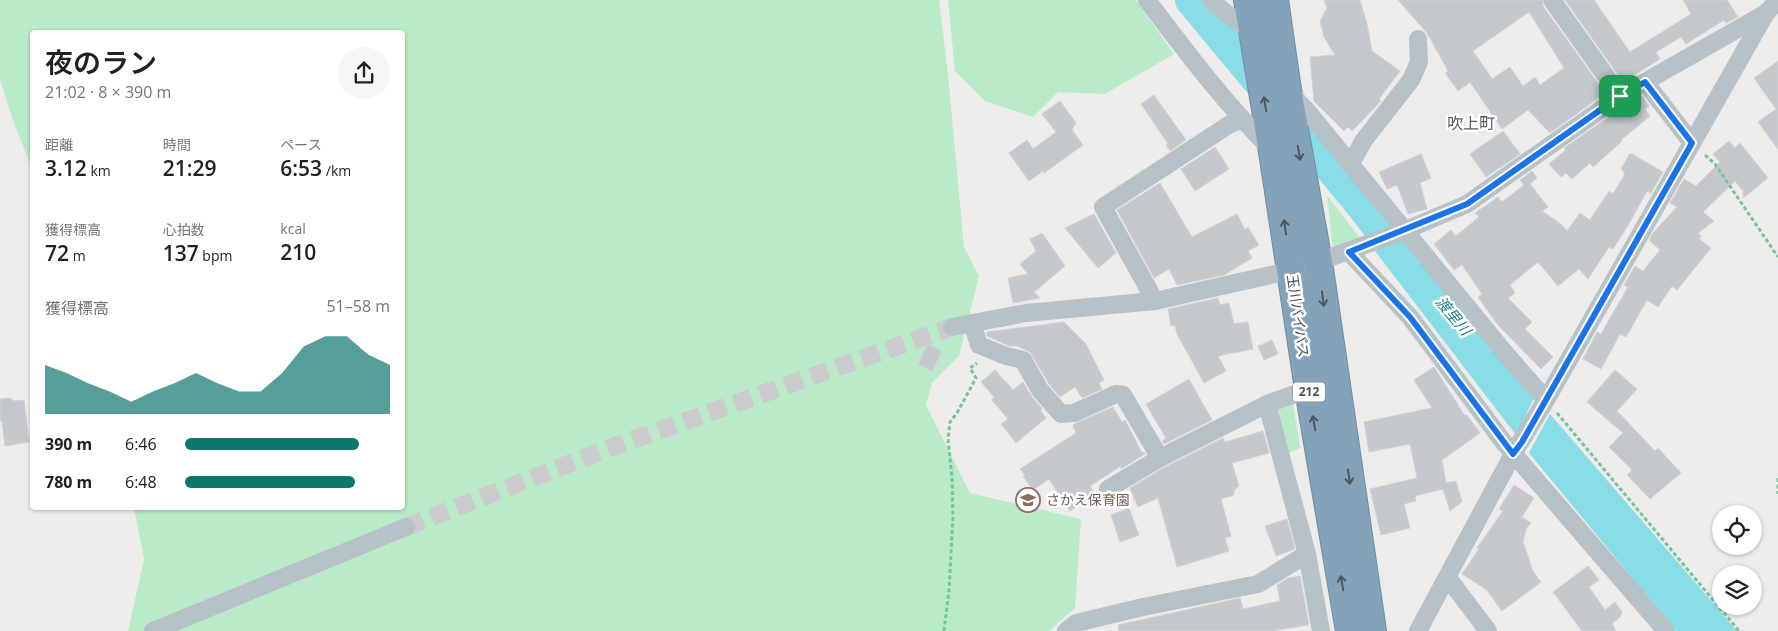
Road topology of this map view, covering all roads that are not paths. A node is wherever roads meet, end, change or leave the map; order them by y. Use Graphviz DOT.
graph roads {
  1 [pos="1147,0"];
  2 [pos="1211,0"];
  3 [pos="1248,0"];
  4 [pos="1552,0"];
  5 [pos="1772,6"];
  6 [pos="1268,17"];
  7 [pos="1418,39"];
  8 [pos="1645,82"];
  9 [pos="1287,90"];
  10 [pos="1620,96"];
  11 [pos="1242,120"];
  12 [pos="1692,143"];
  13 [pos="1273,152"];
  14 [pos="1350,165"];
  15 [pos="1406,230"];
  16 [pos="1349,252"];
  17 [pos="1318,262"];
  18 [pos="1291,269"];
  19 [pos="1155,301"];
  20 [pos="972,324"];
  21 [pos="952,327"];
  22 [pos="1309,389"];
  23 [pos="1546,400"];
  24 [pos="1266,404"];
  25 [pos="1518,448"];
  26 [pos="1160,458"];
  27 [pos="1108,489"];
  28 [pos="406,527"];
  29 [pos="1306,554"];
  30 [pos="1448,578"];
  31 [pos="153,631"];
  32 [pos="1066,631"];
  33 [pos="1321,631"];
  34 [pos="1350,631"];
  35 [pos="1372,631"];
  36 [pos="1418,631"];
  37 [pos="1488,631"];
  38 [pos="1666,631"];
  1 -- 11 [label="street"];
  2 -- 6 [label="street"];
  3 -- 6 [label="highway, 玉川バイパス / 212"];
  4 -- 10 [label="street"];
  5 -- 8 [label="street"];
  5 -- 12 [label="street"];
  6 -- 9 [label="highway, 玉川バイパス / 212"];
  13 -- 6 [label="highway, 玉川バイパス / 212, one-way"];
  7 -- 14 [label="street"];
  8 -- 10 [label="street"];
  8 -- 12 [label="street"];
  9 -- 14 [label="street"];
  9 -- 17 [label="highway, 玉川バイパス / 212, one-way"];
  10 -- 15 [label="street"];
  11 -- 13 [label="street"];
  11 -- 19 [label="street"];
  12 -- 23 [label="street"];
  18 -- 13 [label="highway, 玉川バイパス / 212, one-way"];
  14 -- 15 [label="street"];
  15 -- 16 [label="street"];
  15 -- 23 [label="street"];
  16 -- 17 [label="street"];
  16 -- 25 [label="street"];
  17 -- 18 [label="street"];
  17 -- 35 [label="highway, 玉川バイパス / 212, one-way"];
  18 -- 19 [label="street"];
  18 -- 22 [label="highway, 玉川バイパス / 212"];
  19 -- 20 [label="street"];
  20 -- 21 [label="street"];
  20 -- 26 [label="street"];
  22 -- 24 [label="street"];
  34 -- 22 [label="highway, 玉川バイパス / 212, one-way"];
  23 -- 25 [label="street"];
  24 -- 26 [label="street"];
  24 -- 29 [label="street"];
  25 -- 30 [label="street"];
  25 -- 38 [label="street"];
  26 -- 27 [label="street"];
  28 -- 31 [label="street"];
  29 -- 32 [label="street"];
  29 -- 33 [label="street"];
  30 -- 36 [label="street"];
  30 -- 37 [label="street"];
}
